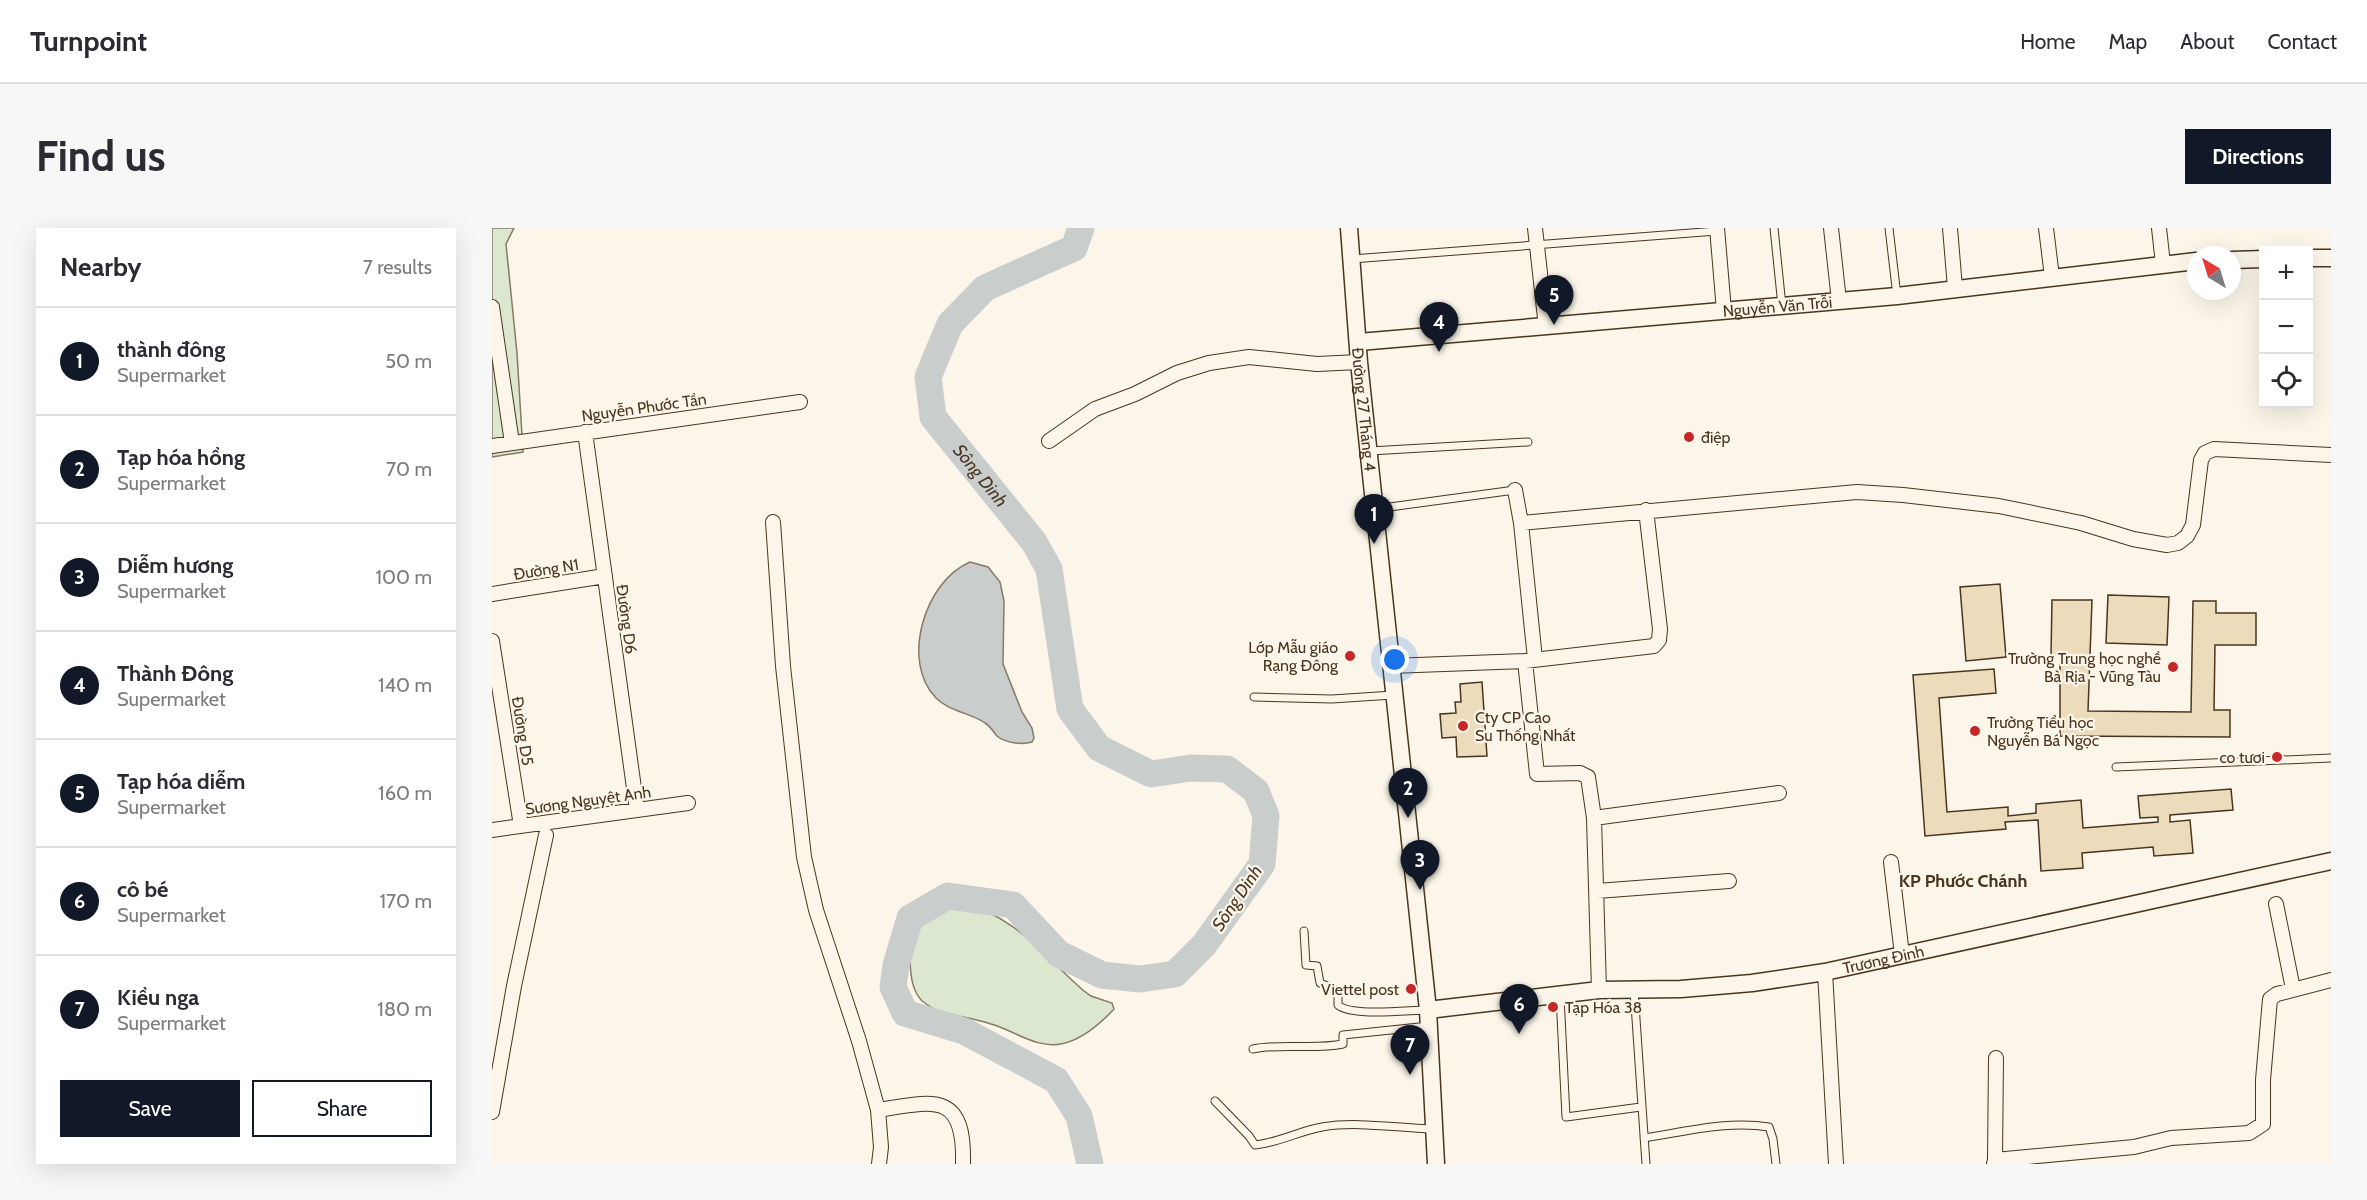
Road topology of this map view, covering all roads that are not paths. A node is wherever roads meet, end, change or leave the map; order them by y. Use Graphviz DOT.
graph roads {
  1 [pos="1349,228"];
  2 [pos="1535,228"];
  3 [pos="1774,228"];
  4 [pos="1831,228"];
  5 [pos="1889,228"];
  6 [pos="1950,228"];
  7 [pos="2046,228"];
  8 [pos="2159,228"];
  9 [pos="1717,230"];
  10 [pos="1537,245"];
  11 [pos="2313,258"];
  12 [pos="2331,258"];
  13 [pos="1352,259"];
  14 [pos="2259,259"];
  15 [pos="2241,260"];
  16 [pos="2187,262"];
  17 [pos="2163,264"];
  18 [pos="2052,277"];
  19 [pos="1955,288"];
  20 [pos="1897,296"];
  21 [pos="1839,301"];
  22 [pos="1782,306"];
  23 [pos="492,307"];
  24 [pos="1724,311"];
  25 [pos="1546,327"];
  26 [pos="1359,342"];
  27 [pos="1359,362"];
  28 [pos="800,402"];
  29 [pos="585,432"];
  30 [pos="1049,441"];
  31 [pos="1528,442"];
  32 [pos="512,443"];
  33 [pos="492,446"];
  34 [pos="1370,451"];
  35 [pos="2331,455"];
  36 [pos="1515,490"];
  37 [pos="1375,509"];
  38 [pos="1646,510"];
  39 [pos="773,522"];
  40 [pos="1521,523"];
  41 [pos="605,576"];
  42 [pos="492,594"];
  43 [pos="492,641"];
  44 [pos="1530,660"];
  45 [pos="1390,666"];
  46 [pos="1393,695"];
  47 [pos="1254,696"];
  48 [pos="2331,758"];
  49 [pos="2116,767"];
  50 [pos="1779,793"];
  51 [pos="688,803"];
  52 [pos="637,810"];
  53 [pos="1594,818"];
  54 [pos="521,826"];
  55 [pos="492,830"];
  56 [pos="546,835"];
  57 [pos="2331,861"];
  58 [pos="1891,862"];
  59 [pos="1729,881"];
  60 [pos="1597,891"];
  61 [pos="2276,904"];
  62 [pos="1304,931"];
  63 [pos="1902,955"];
  64 [pos="1825,972"];
  65 [pos="2331,980"];
  66 [pos="1634,989"];
  67 [pos="2293,989"];
  68 [pos="1599,990"];
  69 [pos="1560,993"];
  70 [pos="1428,1018"];
  71 [pos="1253,1049"];
  72 [pos="1996,1058"];
  73 [pos="1215,1101"];
  74 [pos="1641,1107"];
  75 [pos="878,1110"];
  76 [pos="492,1112"];
  77 [pos="1434,1129"];
  78 [pos="1644,1138"];
  79 [pos="1995,1162"];
  80 [pos="879,1164"];
  81 [pos="963,1164"];
  82 [pos="1436,1164"];
  83 [pos="1646,1164"];
  84 [pos="1776,1164"];
  85 [pos="1836,1164"];
  1 -- 13 [label="street, Đường 27 Tháng 4"];
  2 -- 10 [label="street"];
  3 -- 22 [label="lane"];
  4 -- 21 [label="street"];
  5 -- 20 [label="lane"];
  6 -- 19 [label="street"];
  7 -- 18 [label="street"];
  8 -- 17 [label="street"];
  9 -- 10 [label="lane"];
  9 -- 24 [label="street"];
  10 -- 13 [label="lane"];
  10 -- 25 [label="street"];
  11 -- 12 [label="street"];
  13 -- 26 [label="street, Đường 27 Tháng 4"];
  14 -- 15 [label="street"];
  16 -- 17 [label="street, Nguyễn Văn Trỗi"];
  17 -- 18 [label="street, Nguyễn Văn Trỗi"];
  18 -- 19 [label="street, Nguyễn Văn Trỗi"];
  19 -- 20 [label="street, Nguyễn Văn Trỗi"];
  20 -- 21 [label="street, Nguyễn Văn Trỗi"];
  21 -- 22 [label="street, Nguyễn Văn Trỗi"];
  22 -- 24 [label="street, Nguyễn Văn Trỗi"];
  23 -- 32 [label="street"];
  24 -- 25 [label="street, Nguyễn Văn Trỗi"];
  25 -- 26 [label="street, Nguyễn Văn Trỗi"];
  26 -- 27 [label="street, Đường 27 Tháng 4"];
  27 -- 30 [label="street"];
  27 -- 34 [label="street, Đường 27 Tháng 4"];
  28 -- 29 [label="street, Nguyễn Phước Tần"];
  29 -- 32 [label="street, Nguyễn Phước Tần"];
  29 -- 41 [label="street, Đường D6"];
  31 -- 34 [label="lane"];
  32 -- 33 [label="street, Nguyễn Phước Tần"];
  34 -- 37 [label="street, Đường 27 Tháng 4"];
  35 -- 38 [label="street"];
  36 -- 37 [label="lane"];
  36 -- 40 [label="street"];
  37 -- 45 [label="street, Đường 27 Tháng 4"];
  38 -- 40 [label="street"];
  38 -- 44 [label="street"];
  39 -- 75 [label="street"];
  40 -- 44 [label="street"];
  41 -- 42 [label="street, Đường N1"];
  41 -- 52 [label="street, Đường D6"];
  43 -- 54 [label="street, Đường D5"];
  44 -- 45 [label="street"];
  44 -- 53 [label="street"];
  45 -- 46 [label="street, Đường 27 Tháng 4"];
  46 -- 47 [label="lane"];
  46 -- 70 [label="street, Đường 27 Tháng 4"];
  48 -- 49 [label="lane"];
  50 -- 53 [label="street"];
  51 -- 52 [label="street, Sương Nguyệt Anh"];
  52 -- 54 [label="street, Sương Nguyệt Anh"];
  53 -- 60 [label="street"];
  54 -- 55 [label="street, Sương Nguyệt Anh"];
  56 -- 76 [label="street"];
  57 -- 63 [label="street, Trương Định"];
  58 -- 63 [label="street"];
  59 -- 60 [label="street"];
  60 -- 68 [label="street"];
  61 -- 67 [label="street"];
  62 -- 70 [label="lane"];
  63 -- 64 [label="street, Trương Định"];
  64 -- 66 [label="street, Trương Định"];
  64 -- 85 [label="street"];
  65 -- 67 [label="street"];
  66 -- 68 [label="street, Trương Định"];
  66 -- 74 [label="lane"];
  67 -- 79 [label="street"];
  68 -- 69 [label="street, Trương Định"];
  69 -- 70 [label="street, Trương Định"];
  69 -- 74 [label="lane"];
  70 -- 71 [label="lane"];
  70 -- 77 [label="street, Đường 27 Tháng 4"];
  72 -- 79 [label="street"];
  73 -- 77 [label="lane"];
  74 -- 78 [label="lane"];
  75 -- 80 [label="street"];
  75 -- 81 [label="street"];
  77 -- 82 [label="street, Đường 27 Tháng 4"];
  78 -- 83 [label="lane"];
  78 -- 84 [label="lane"];
}
